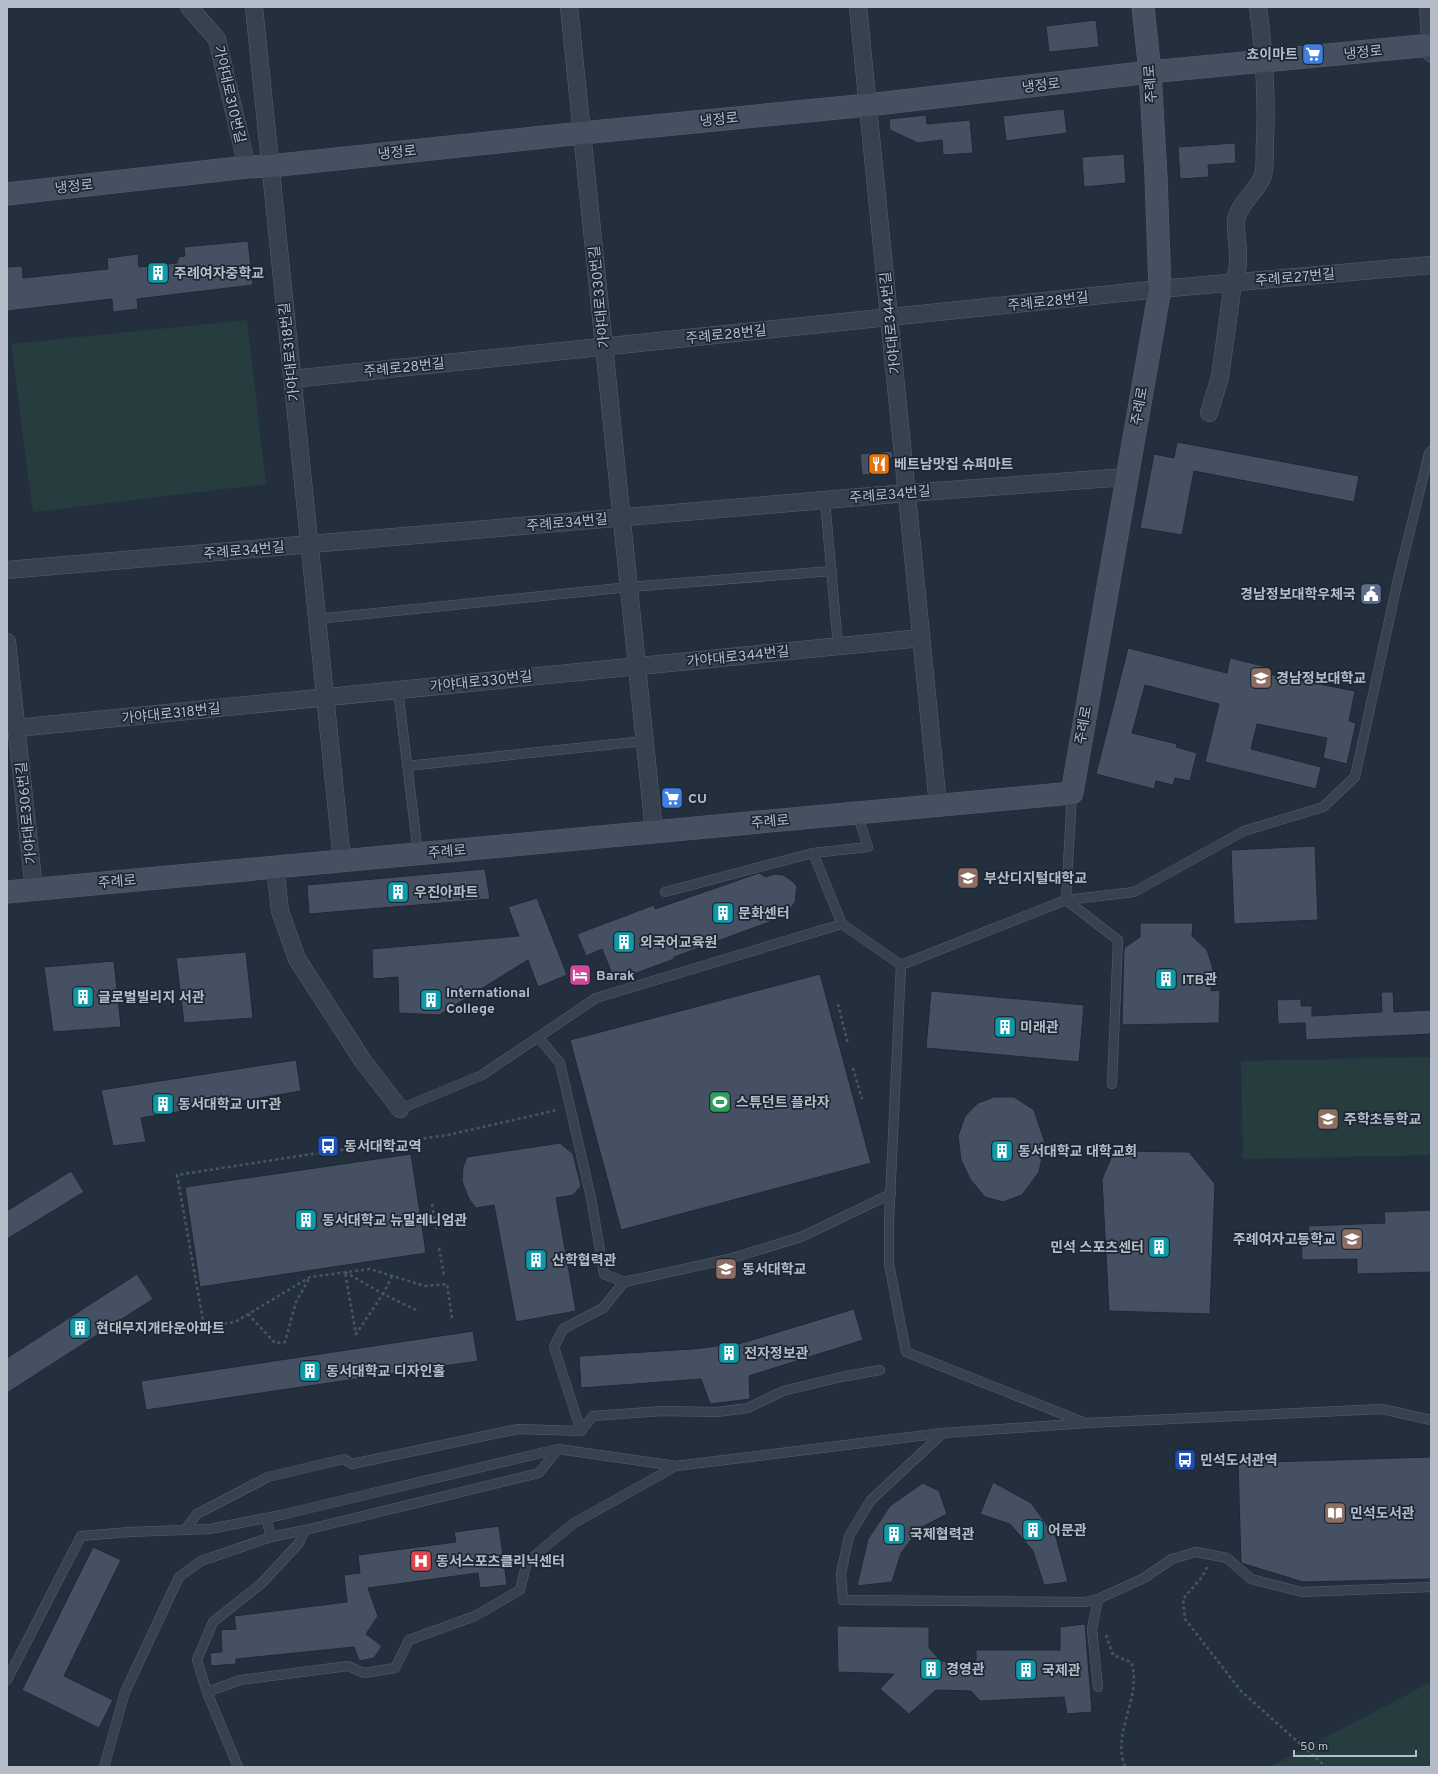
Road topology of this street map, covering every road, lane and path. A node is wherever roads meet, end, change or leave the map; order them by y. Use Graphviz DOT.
graph roads {
  1 [pos="189,7"];
  2 [pos="254,7"];
  3 [pos="569,7"];
  4 [pos="858,7"];
  5 [pos="1143,7"];
  6 [pos="1258,7"];
  7 [pos="1428,7"];
  8 [pos="1431,48"];
  9 [pos="1263,61"];
  10 [pos="1150,72"];
  11 [pos="868,105"];
  12 [pos="582,132"];
  13 [pos="270,166"];
  14 [pos="247,167"];
  15 [pos="7,194"];
  16 [pos="1431,265"];
  17 [pos="1233,283"];
  18 [pos="1160,289"];
  19 [pos="889,317"];
  20 [pos="604,346"];
  21 [pos="292,379"];
  22 [pos="1210,413"];
  23 [pos="1431,451"];
  24 [pos="1127,477"];
  25 [pos="907,493"];
  26 [pos="826,500"];
  27 [pos="622,517"];
  28 [pos="309,544"];
  29 [pos="7,570"];
  30 [pos="832,571"];
  31 [pos="629,587"];
  32 [pos="317,620"];
  33 [pos="921,638"];
  34 [pos="7,642"];
  35 [pos="838,646"];
  36 [pos="637,666"];
  37 [pos="398,690"];
  38 [pos="325,697"];
  39 [pos="16,728"];
  40 [pos="644,741"];
  41 [pos="408,766"];
  42 [pos="1072,793"];
  43 [pos="938,805"];
  44 [pos="857,813"];
  45 [pos="654,832"];
  46 [pos="418,853"];
  47 [pos="813,853"];
  48 [pos="342,860"];
  49 [pos="275,867"];
  50 [pos="34,889"];
  51 [pos="7,892"];
  52 [pos="665,892"];
  53 [pos="1066,900"];
  54 [pos="842,924"];
  55 [pos="901,965"];
  56 [pos="838,1004"];
  57 [pos="538,1037"];
  58 [pos="848,1044"];
  59 [pos="853,1068"];
  60 [pos="1112,1084"];
  61 [pos="862,1099"];
  62 [pos="400,1109"];
  63 [pos="556,1110"];
  64 [pos="891,1194"];
  65 [pos="432,1204"];
  66 [pos="436,1230"];
  67 [pos="440,1248"];
  68 [pos="345,1272"];
  69 [pos="444,1275"];
  70 [pos="310,1276"];
  71 [pos="392,1276"];
  72 [pos="624,1282"];
  73 [pos="383,1294"];
  74 [pos="416,1310"];
  75 [pos="248,1314"];
  76 [pos="452,1318"];
  77 [pos="880,1370"];
  78 [pos="1431,1420"];
  79 [pos="1087,1423"];
  80 [pos="581,1431"];
  81 [pos="943,1433"];
  82 [pos="558,1449"];
  83 [pos="676,1466"];
  84 [pos="266,1518"];
  85 [pos="185,1530"];
  86 [pos="305,1530"];
  87 [pos="271,1537"];
  88 [pos="1213,1555"];
  89 [pos="1431,1587"];
  90 [pos="1097,1604"];
  91 [pos="7,1680"];
  92 [pos="1098,1687"];
  93 [pos="207,1692"];
  94 [pos="104,1767"];
  95 [pos="238,1767"];
  96 [pos="1125,1767"];
  97 [pos="1326,1767"];
  1 -- 14 [label="street, 가야대로310번길"];
  2 -- 13 [label="street, 가야대로318번길"];
  3 -- 12 [label="street, 가야대로330번길"];
  4 -- 11 [label="street, 가야대로344번길"];
  5 -- 10 [label="street, 주례로"];
  6 -- 9 [label="street"];
  7 -- 8 [label="street"];
  8 -- 9 [label="street, 냉정로"];
  9 -- 10 [label="street, 냉정로"];
  9 -- 17 [label="street"];
  10 -- 11 [label="street, 냉정로"];
  10 -- 18 [label="street, 주례로"];
  11 -- 12 [label="street, 냉정로"];
  11 -- 19 [label="street, 가야대로344번길"];
  12 -- 13 [label="street, 냉정로"];
  12 -- 20 [label="street, 가야대로330번길"];
  13 -- 14 [label="street, 냉정로"];
  13 -- 21 [label="street, 가야대로318번길"];
  14 -- 15 [label="street, 냉정로"];
  16 -- 17 [label="street, 주례로27번길"];
  17 -- 18 [label="street, 주례로27번길"];
  17 -- 22 [label="street"];
  18 -- 19 [label="street, 주례로28번길"];
  18 -- 24 [label="street, 주례로"];
  19 -- 20 [label="street, 주례로28번길"];
  19 -- 25 [label="street, 가야대로344번길"];
  20 -- 21 [label="street, 주례로28번길"];
  20 -- 27 [label="street, 가야대로330번길"];
  21 -- 28 [label="street, 가야대로318번길"];
  23 -- 53 [label="lane"];
  24 -- 25 [label="street, 주례로34번길"];
  24 -- 42 [label="street, 주례로"];
  25 -- 26 [label="street, 주례로34번길"];
  25 -- 33 [label="street, 가야대로344번길"];
  26 -- 27 [label="street, 주례로34번길"];
  26 -- 30 [label="lane"];
  27 -- 28 [label="street, 주례로34번길"];
  27 -- 31 [label="street, 가야대로330번길"];
  28 -- 29 [label="street, 주례로34번길"];
  28 -- 32 [label="street, 가야대로318번길"];
  30 -- 31 [label="lane"];
  30 -- 35 [label="lane"];
  31 -- 32 [label="lane"];
  31 -- 36 [label="street, 가야대로330번길"];
  32 -- 38 [label="street, 가야대로318번길"];
  33 -- 35 [label="street, 가야대로344번길"];
  33 -- 43 [label="street, 가야대로344번길"];
  34 -- 39 [label="street, 가야대로306번길"];
  35 -- 36 [label="street, 가야대로344번길"];
  36 -- 37 [label="street, 가야대로330번길"];
  36 -- 40 [label="street, 가야대로330번길"];
  37 -- 38 [label="street, 가야대로330번길"];
  37 -- 41 [label="lane, 주례로"];
  38 -- 39 [label="street, 가야대로318번길"];
  38 -- 48 [label="street, 가야대로318번길"];
  39 -- 50 [label="street, 가야대로306번길"];
  40 -- 41 [label="lane"];
  40 -- 45 [label="street, 가야대로330번길"];
  41 -- 46 [label="lane, 주례로"];
  42 -- 43 [label="street, 주례로"];
  42 -- 53 [label="lane"];
  43 -- 44 [label="street, 주례로"];
  44 -- 45 [label="street, 주례로"];
  44 -- 47 [label="lane"];
  45 -- 46 [label="street, 주례로"];
  46 -- 48 [label="street, 주례로"];
  47 -- 52 [label="lane"];
  47 -- 54 [label="lane"];
  48 -- 49 [label="street, 주례로"];
  49 -- 50 [label="street, 주례로"];
  49 -- 62 [label="street"];
  50 -- 51 [label="street, 주례로"];
  53 -- 55 [label="lane"];
  53 -- 60 [label="lane"];
  54 -- 55 [label="lane"];
  54 -- 57 [label="lane"];
  55 -- 64 [label="lane"];
  56 -- 58 [label="path"];
  57 -- 62 [label="lane"];
  57 -- 72 [label="lane"];
  59 -- 61 [label="path"];
  63 -- 75 [label="path"];
  64 -- 72 [label="lane"];
  64 -- 79 [label="lane"];
  65 -- 66 [label="path"];
  67 -- 69 [label="path"];
  68 -- 70 [label="path"];
  68 -- 71 [label="path"];
  68 -- 73 [label="path"];
  68 -- 73 [label="path"];
  70 -- 75 [label="path"];
  70 -- 75 [label="path"];
  71 -- 73 [label="path"];
  71 -- 76 [label="path"];
  72 -- 80 [label="lane"];
  73 -- 74 [label="path"];
  77 -- 80 [label="lane"];
  78 -- 79 [label="lane"];
  79 -- 81 [label="lane"];
  80 -- 85 [label="lane"];
  81 -- 83 [label="lane"];
  81 -- 90 [label="lane"];
  82 -- 83 [label="lane"];
  82 -- 84 [label="lane"];
  82 -- 86 [label="lane"];
  83 -- 93 [label="lane"];
  84 -- 85 [label="lane"];
  84 -- 87 [label="lane"];
  85 -- 91 [label="lane"];
  86 -- 87 [label="lane"];
  86 -- 93 [label="lane"];
  87 -- 94 [label="lane"];
  88 -- 89 [label="lane"];
  88 -- 90 [label="lane"];
  88 -- 97 [label="path"];
  90 -- 92 [label="lane"];
  90 -- 96 [label="path"];
  93 -- 95 [label="lane"];
}
